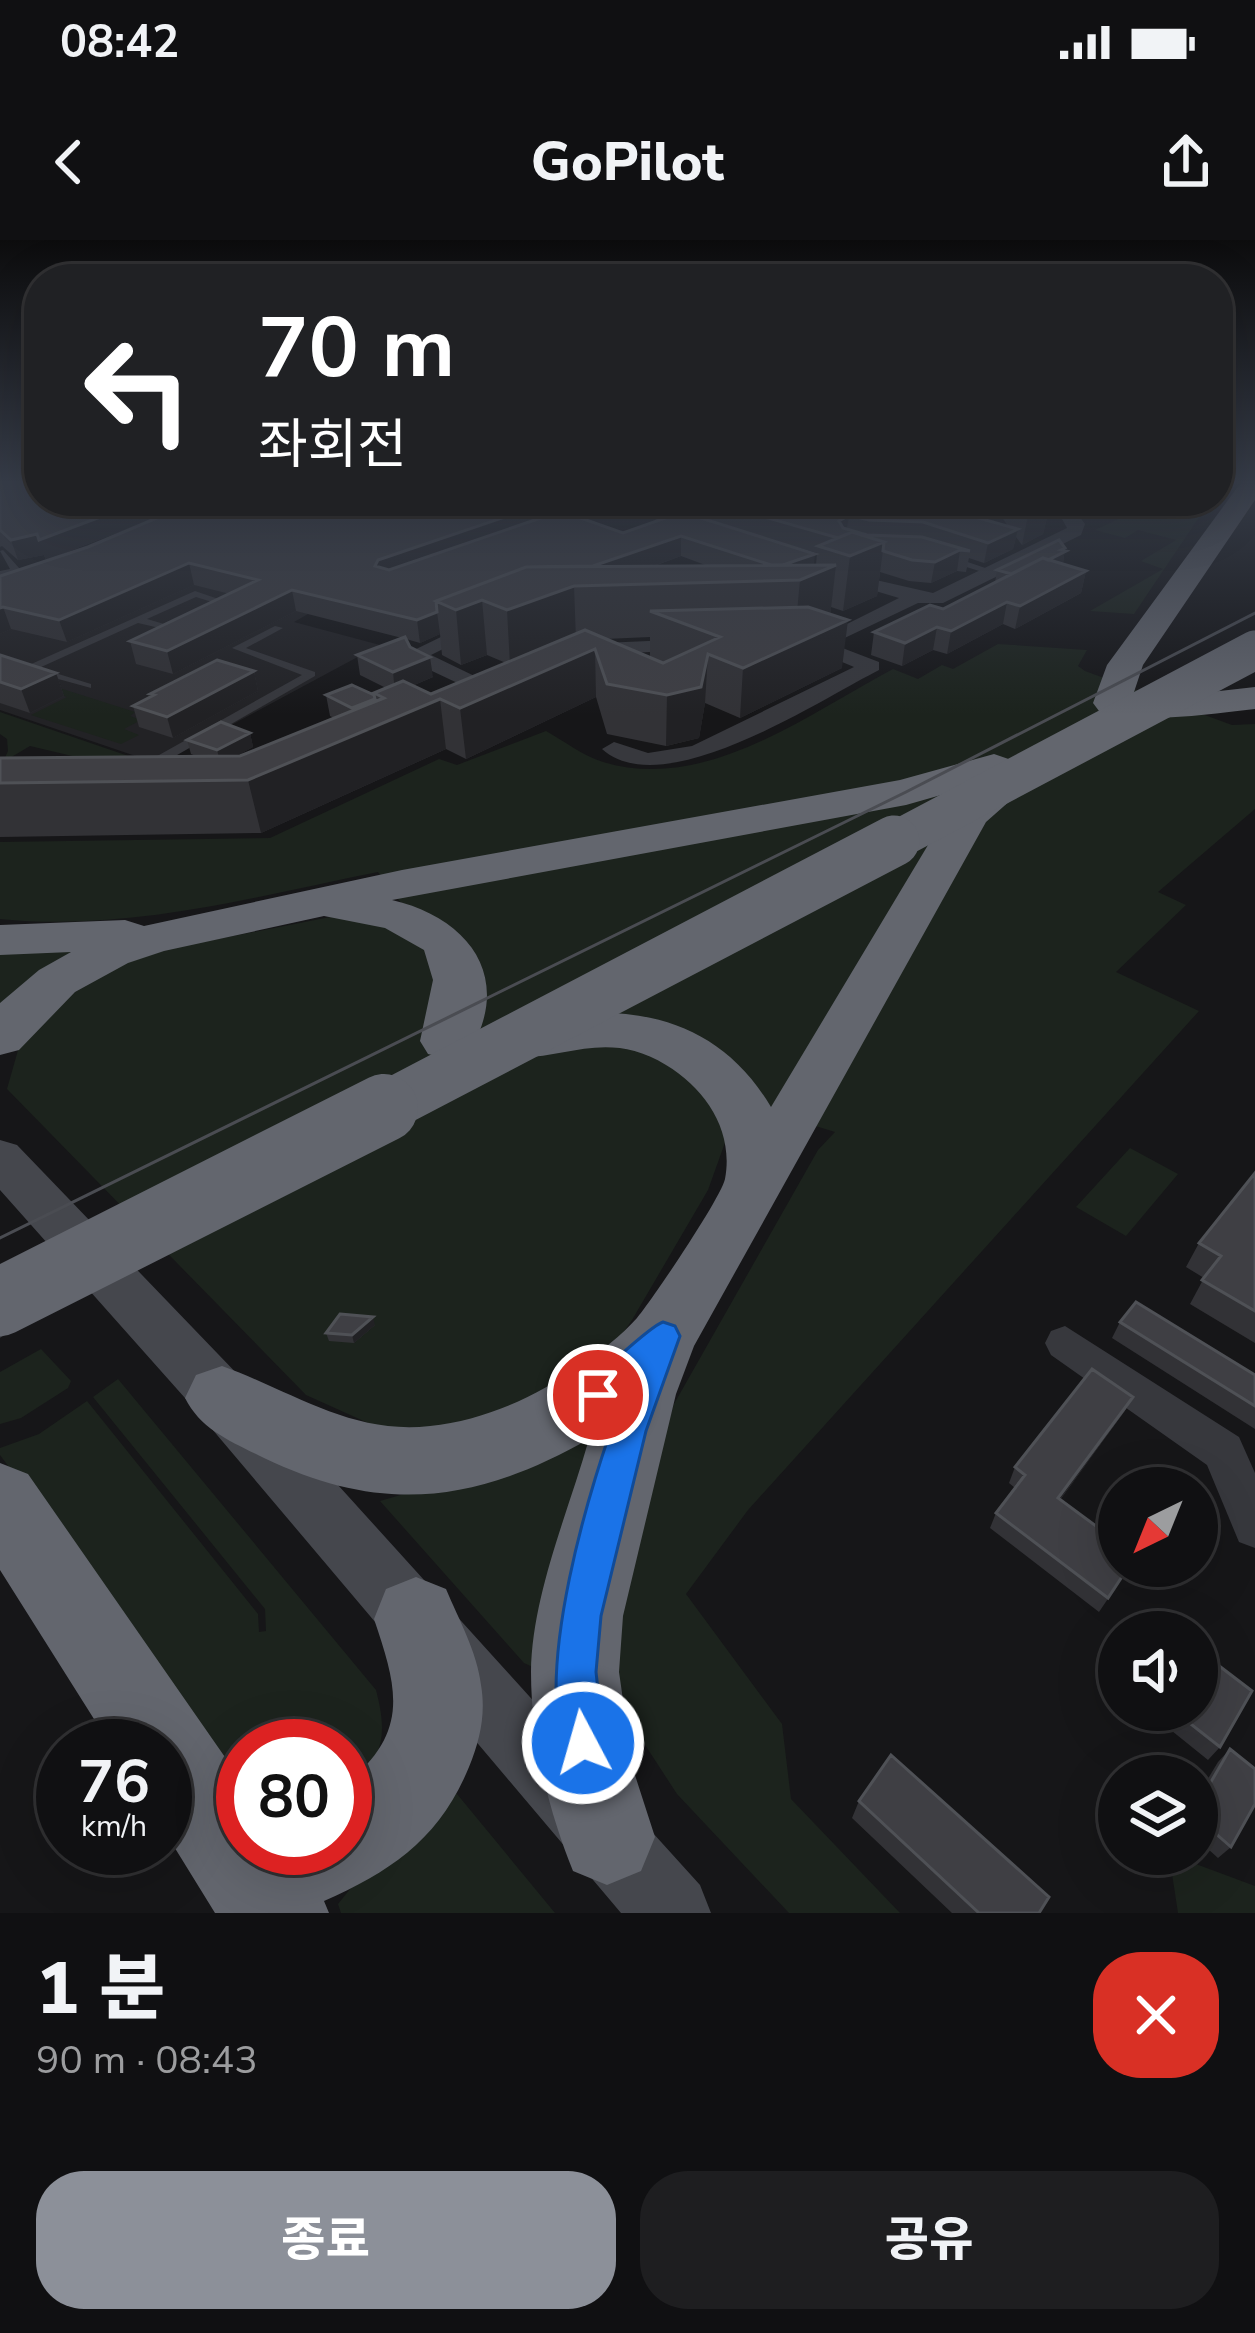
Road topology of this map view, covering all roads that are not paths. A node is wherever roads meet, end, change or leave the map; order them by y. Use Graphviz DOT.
graph roads {
  1 [pos="8,559"];
  2 [pos="951,559"];
  3 [pos="1018,559"];
  4 [pos="1210,559"];
  5 [pos="992,572"];
  6 [pos="0,574"];
  7 [pos="32,575"];
  8 [pos="829,575"];
  9 [pos="0,584"];
  10 [pos="915,597"];
  11 [pos="510,613"];
  12 [pos="218,614"];
  13 [pos="138,620"];
  14 [pos="199,622"];
  15 [pos="278,628"];
  16 [pos="1255,629"];
  17 [pos="726,645"];
  18 [pos="1255,650"];
  19 [pos="558,658"];
  20 [pos="0,660"];
  21 [pos="29,669"];
  22 [pos="87,686"];
  23 [pos="482,689"];
  24 [pos="1255,698"];
  25 [pos="1126,707"];
  26 [pos="614,749"];
  27 [pos="1006,770"];
  28 [pos="151,783"];
  29 [pos="412,904"];
  30 [pos="194,928"];
  31 [pos="0,940"];
  32 [pos="0,1037"];
  33 [pos="448,1041"];
  34 [pos="517,1041"];
  35 [pos="0,1158"];
  36 [pos="756,1186"];
  37 [pos="0,1270"];
  38 [pos="0,1302"];
  39 [pos="663,1336"];
  40 [pos="1065,1343"];
  41 [pos="222,1398"];
  42 [pos="1243,1464"];
  43 [pos="0,1500"];
  44 [pos="1255,1526"];
  45 [pos="416,1619"];
  46 [pos="146,1719"];
  47 [pos="192,1776"];
  48 [pos="372,1825"];
  49 [pos="607,1837"];
  50 [pos="286,1879"];
  51 [pos="672,1913"];
  1 -- 6 [label="lane"];
  2 -- 5 [label="lane"];
  3 -- 5 [label="street"];
  4 -- 25 [label="highway"];
  5 -- 10 [label="street"];
  7 -- 9 [label="street"];
  8 -- 10 [label="street"];
  10 -- 26 [label="street"];
  11 -- 23 [label="street"];
  12 -- 13 [label="lane"];
  13 -- 14 [label="lane"];
  13 -- 21 [label="lane"];
  15 -- 28 [label="lane"];
  16 -- 25 [label="highway"];
  17 -- 19 [label="street"];
  18 -- 25 [label="highway, bridge"];
  20 -- 21 [label="lane"];
  21 -- 22 [label="lane"];
  24 -- 25 [label="highway"];
  25 -- 27 [label="highway, bridge"];
  27 -- 29 [label="highway"];
  27 -- 33 [label="highway"];
  27 -- 34 [label="highway, bridge"];
  27 -- 36 [label="highway, bridge"];
  29 -- 30 [label="highway"];
  29 -- 33 [label="highway"];
  30 -- 31 [label="highway"];
  30 -- 32 [label="highway"];
  33 -- 37 [label="highway"];
  34 -- 36 [label="highway"];
  34 -- 38 [label="highway, bridge"];
  35 -- 41 [label="main road"];
  36 -- 39 [label="highway"];
  39 -- 41 [label="highway"];
  39 -- 49 [label="highway"];
  40 -- 42 [label="street"];
  41 -- 45 [label="main road"];
  42 -- 44 [label="street"];
  43 -- 46 [label="highway"];
  45 -- 48 [label="highway"];
  45 -- 49 [label="main road"];
  47 -- 50 [label="highway"];
  49 -- 51 [label="main road"];
}
